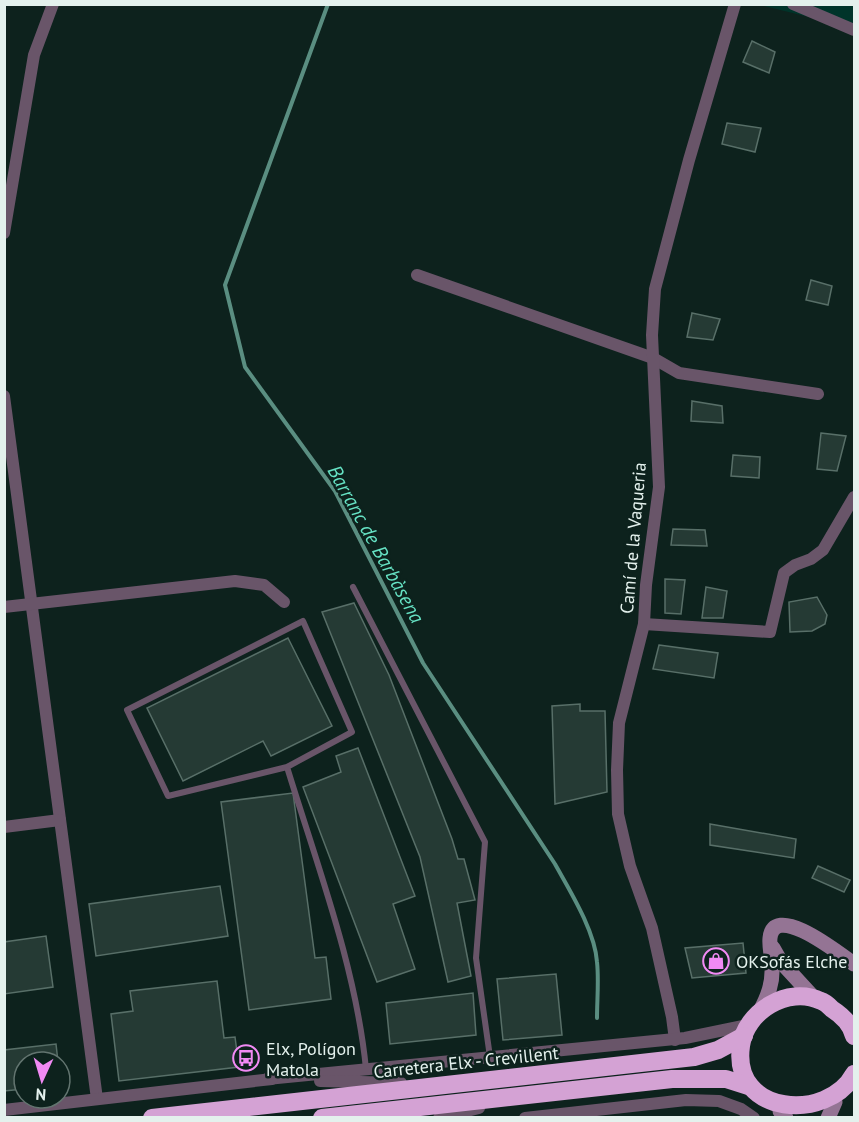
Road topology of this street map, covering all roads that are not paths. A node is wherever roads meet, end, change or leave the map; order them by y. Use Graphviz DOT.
graph roads {
  1 [pos="53,4"];
  2 [pos="735,4"];
  3 [pos="793,4"];
  4 [pos="855,30"];
  5 [pos="4,233"];
  6 [pos="417,274"];
  7 [pos="653,358"];
  8 [pos="818,394"];
  9 [pos="4,396"];
  10 [pos="855,497"];
  11 [pos="353,587"];
  12 [pos="284,602"];
  13 [pos="31,604"];
  14 [pos="4,607"];
  15 [pos="644,624"];
  16 [pos="287,767"];
  17 [pos="60,820"];
  18 [pos="4,827"];
  19 [pos="770,942"];
  20 [pos="855,964"];
  21 [pos="815,999"];
  22 [pos="760,1011"];
  23 [pos="853,1029"];
  24 [pos="746,1031"];
  25 [pos="675,1040"];
  26 [pos="490,1058"];
  27 [pos="366,1070"];
  28 [pos="854,1077"];
  29 [pos="267,1079"];
  30 [pos="454,1084"];
  31 [pos="748,1086"];
  32 [pos="531,1095"];
  33 [pos="97,1099"];
  34 [pos="4,1110"];
  35 [pos="831,1110"];
  36 [pos="783,1114"];
  37 [pos="152,1118"];
  38 [pos="322,1118"];
  39 [pos="440,1118"];
  40 [pos="525,1118"];
  41 [pos="754,1118"];
  1 -- 5 [label="street"];
  2 -- 7 [label="street, Camí de la Vaqueria"];
  3 -- 4 [label="street"];
  6 -- 7 [label="street"];
  7 -- 8 [label="street"];
  7 -- 15 [label="street, Camí de la Vaqueria"];
  9 -- 13 [label="street"];
  10 -- 15 [label="street"];
  11 -- 26 [label="lane"];
  12 -- 13 [label="street"];
  13 -- 14 [label="street"];
  13 -- 17 [label="street"];
  15 -- 25 [label="street, Camí de la Vaqueria"];
  16 -- 16 [label="lane"];
  16 -- 27 [label="lane"];
  17 -- 18 [label="street"];
  17 -- 33 [label="street"];
  19 -- 20 [label="street"];
  19 -- 21 [label="street"];
  19 -- 22 [label="street"];
  21 -- 22 [label="highway"];
  21 -- 23 [label="highway"];
  22 -- 24 [label="highway"];
  24 -- 25 [label="street"];
  24 -- 30 [label="highway, Carretera Elx - Crevillent"];
  24 -- 31 [label="highway"];
  25 -- 26 [label="street"];
  26 -- 27 [label="street"];
  27 -- 29 [label="street"];
  28 -- 35 [label="highway"];
  29 -- 30 [label="street"];
  29 -- 33 [label="street"];
  30 -- 37 [label="highway, Carretera Elx - Crevillent"];
  31 -- 32 [label="highway"];
  31 -- 36 [label="highway"];
  32 -- 38 [label="highway"];
  32 -- 39 [label="street"];
  33 -- 34 [label="street"];
  35 -- 36 [label="highway"];
  40 -- 41 [label="street"];
}
